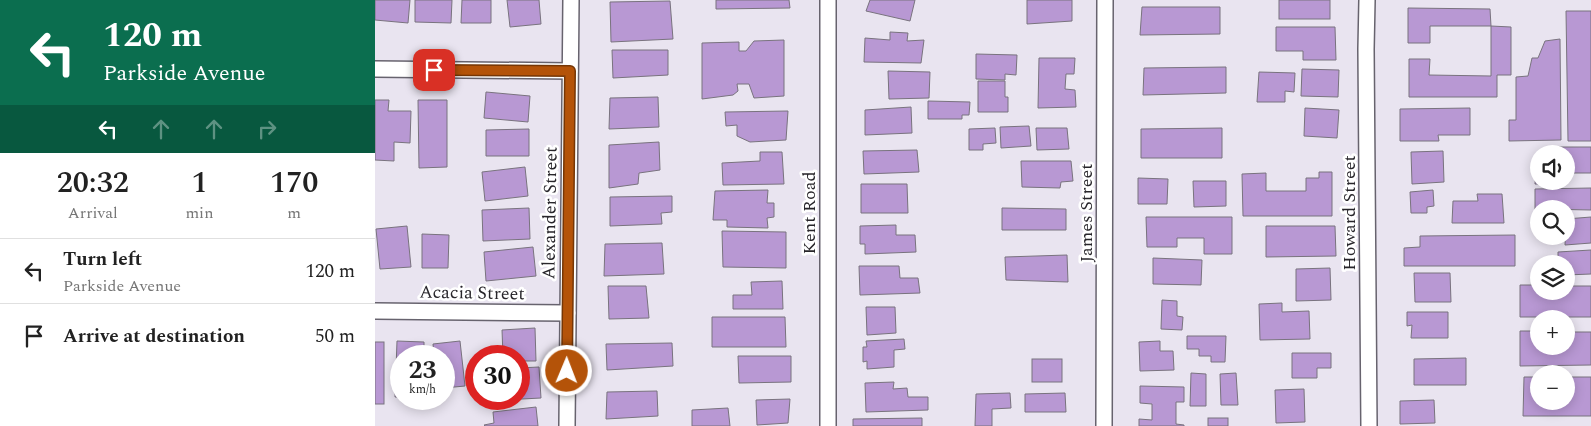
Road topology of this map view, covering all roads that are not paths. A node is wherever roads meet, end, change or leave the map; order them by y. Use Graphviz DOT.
graph roads {
  1 [pos="571,0"];
  2 [pos="828,0"];
  3 [pos="1105,0"];
  4 [pos="1367,0"];
  5 [pos="375,69"];
  6 [pos="570,71"];
  7 [pos="375,311"];
  8 [pos="568,313"];
  9 [pos="567,426"];
  10 [pos="828,426"];
  11 [pos="1104,426"];
  12 [pos="1369,426"];
  1 -- 6 [label="street, Alexander Street"];
  2 -- 10 [label="street, Kent Road"];
  3 -- 11 [label="street, James Street"];
  4 -- 12 [label="street, Howard Street"];
  5 -- 6 [label="street"];
  6 -- 8 [label="street, Alexander Street"];
  7 -- 8 [label="street, Acacia Street"];
  8 -- 9 [label="street, Alexander Street"];
}
